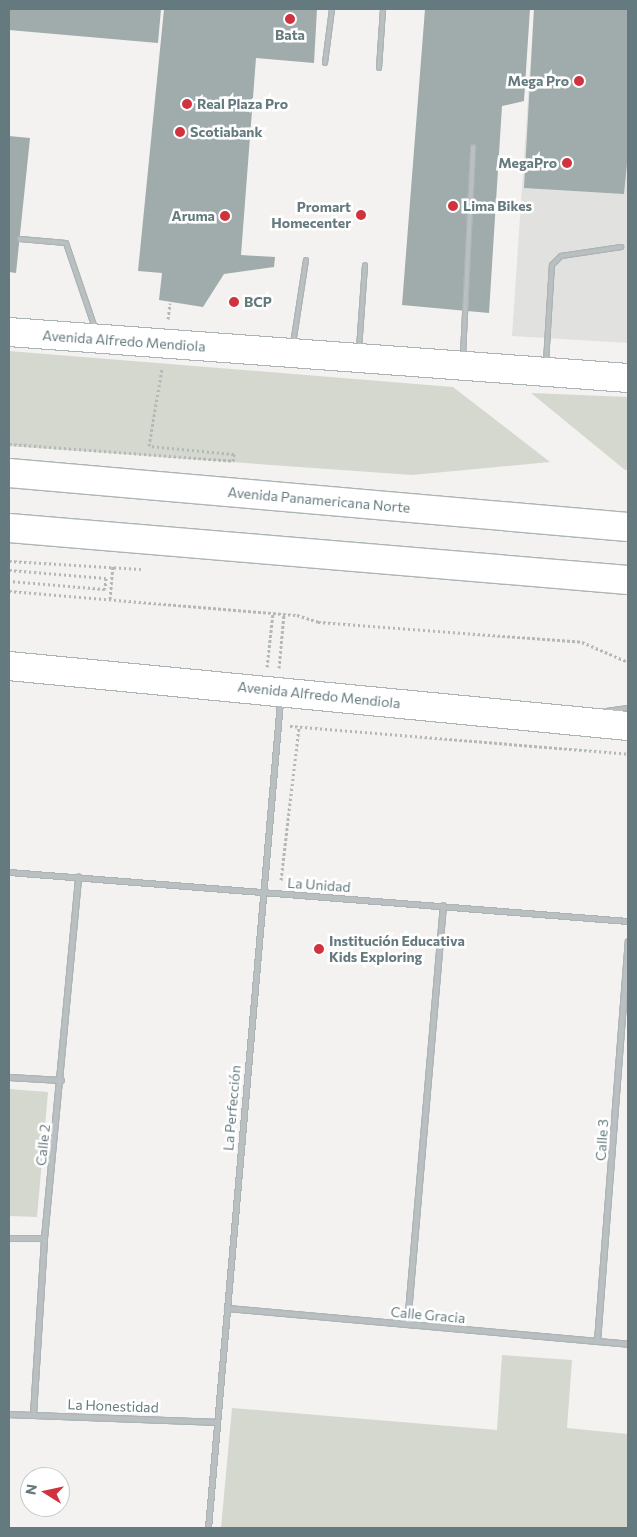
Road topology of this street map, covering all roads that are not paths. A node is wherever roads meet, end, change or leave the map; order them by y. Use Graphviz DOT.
graph roads {
  1 [pos="332,9"];
  2 [pos="383,9"];
  3 [pos="325,64"];
  4 [pos="379,68"];
  5 [pos="473,147"];
  6 [pos="20,238"];
  7 [pos="621,247"];
  8 [pos="306,260"];
  9 [pos="365,264"];
  10 [pos="9,332"];
  11 [pos="99,339"];
  12 [pos="292,354"];
  13 [pos="359,359"];
  14 [pos="462,367"];
  15 [pos="546,372"];
  16 [pos="628,378"];
  17 [pos="9,473"];
  18 [pos="628,526"];
  19 [pos="9,528"];
  20 [pos="628,580"];
  21 [pos="9,666"];
  22 [pos="274,690"];
  23 [pos="628,708"];
  24 [pos="601,712"];
  25 [pos="583,715"];
  26 [pos="548,720"];
  27 [pos="628,726"];
  28 [pos="9,872"];
  29 [pos="78,877"];
  30 [pos="262,892"];
  31 [pos="443,906"];
  32 [pos="628,921"];
  33 [pos="628,940"];
  34 [pos="9,1077"];
  35 [pos="61,1080"];
  36 [pos="9,1238"];
  37 [pos="44,1238"];
  38 [pos="227,1308"];
  39 [pos="407,1324"];
  40 [pos="597,1341"];
  41 [pos="628,1344"];
  42 [pos="9,1414"];
  43 [pos="33,1414"];
  44 [pos="217,1422"];
  45 [pos="208,1528"];
  1 -- 3 [label="lane"];
  2 -- 4 [label="lane"];
  5 -- 14 [label="lane"];
  6 -- 11 [label="lane"];
  7 -- 15 [label="lane"];
  8 -- 12 [label="lane"];
  9 -- 13 [label="lane"];
  10 -- 11 [label="main road, Avenida Alfredo Mendiola"];
  11 -- 12 [label="main road, Avenida Alfredo Mendiola"];
  12 -- 13 [label="main road, Avenida Alfredo Mendiola"];
  13 -- 14 [label="main road, Avenida Alfredo Mendiola"];
  14 -- 15 [label="main road, Avenida Alfredo Mendiola"];
  15 -- 16 [label="main road, Avenida Alfredo Mendiola"];
  17 -- 18 [label="main road, Avenida Panamericana Norte"];
  19 -- 20 [label="main road"];
  21 -- 22 [label="main road, Avenida Alfredo Mendiola"];
  22 -- 26 [label="main road, Avenida Alfredo Mendiola"];
  22 -- 30 [label="street, La Perfección"];
  23 -- 24 [label="lane"];
  25 -- 26 [label="lane"];
  26 -- 27 [label="main road, Avenida Alfredo Mendiola"];
  28 -- 29 [label="street, La Unidad"];
  29 -- 30 [label="street, La Unidad"];
  29 -- 35 [label="street, Calle 2"];
  30 -- 31 [label="street, La Unidad"];
  30 -- 38 [label="street, La Perfección"];
  31 -- 32 [label="street, La Unidad"];
  31 -- 39 [label="street"];
  33 -- 40 [label="street, Calle 3"];
  34 -- 35 [label="street"];
  35 -- 37 [label="street, Calle 2"];
  36 -- 37 [label="street"];
  37 -- 43 [label="street, Calle 2"];
  38 -- 39 [label="street, Calle Gracia"];
  38 -- 44 [label="street, La Perfección"];
  39 -- 40 [label="street, Calle Gracia"];
  40 -- 41 [label="street, Calle Gracia"];
  42 -- 43 [label="street, La Honestidad"];
  43 -- 44 [label="street, La Honestidad"];
  44 -- 45 [label="street, La Perfección"];
}
